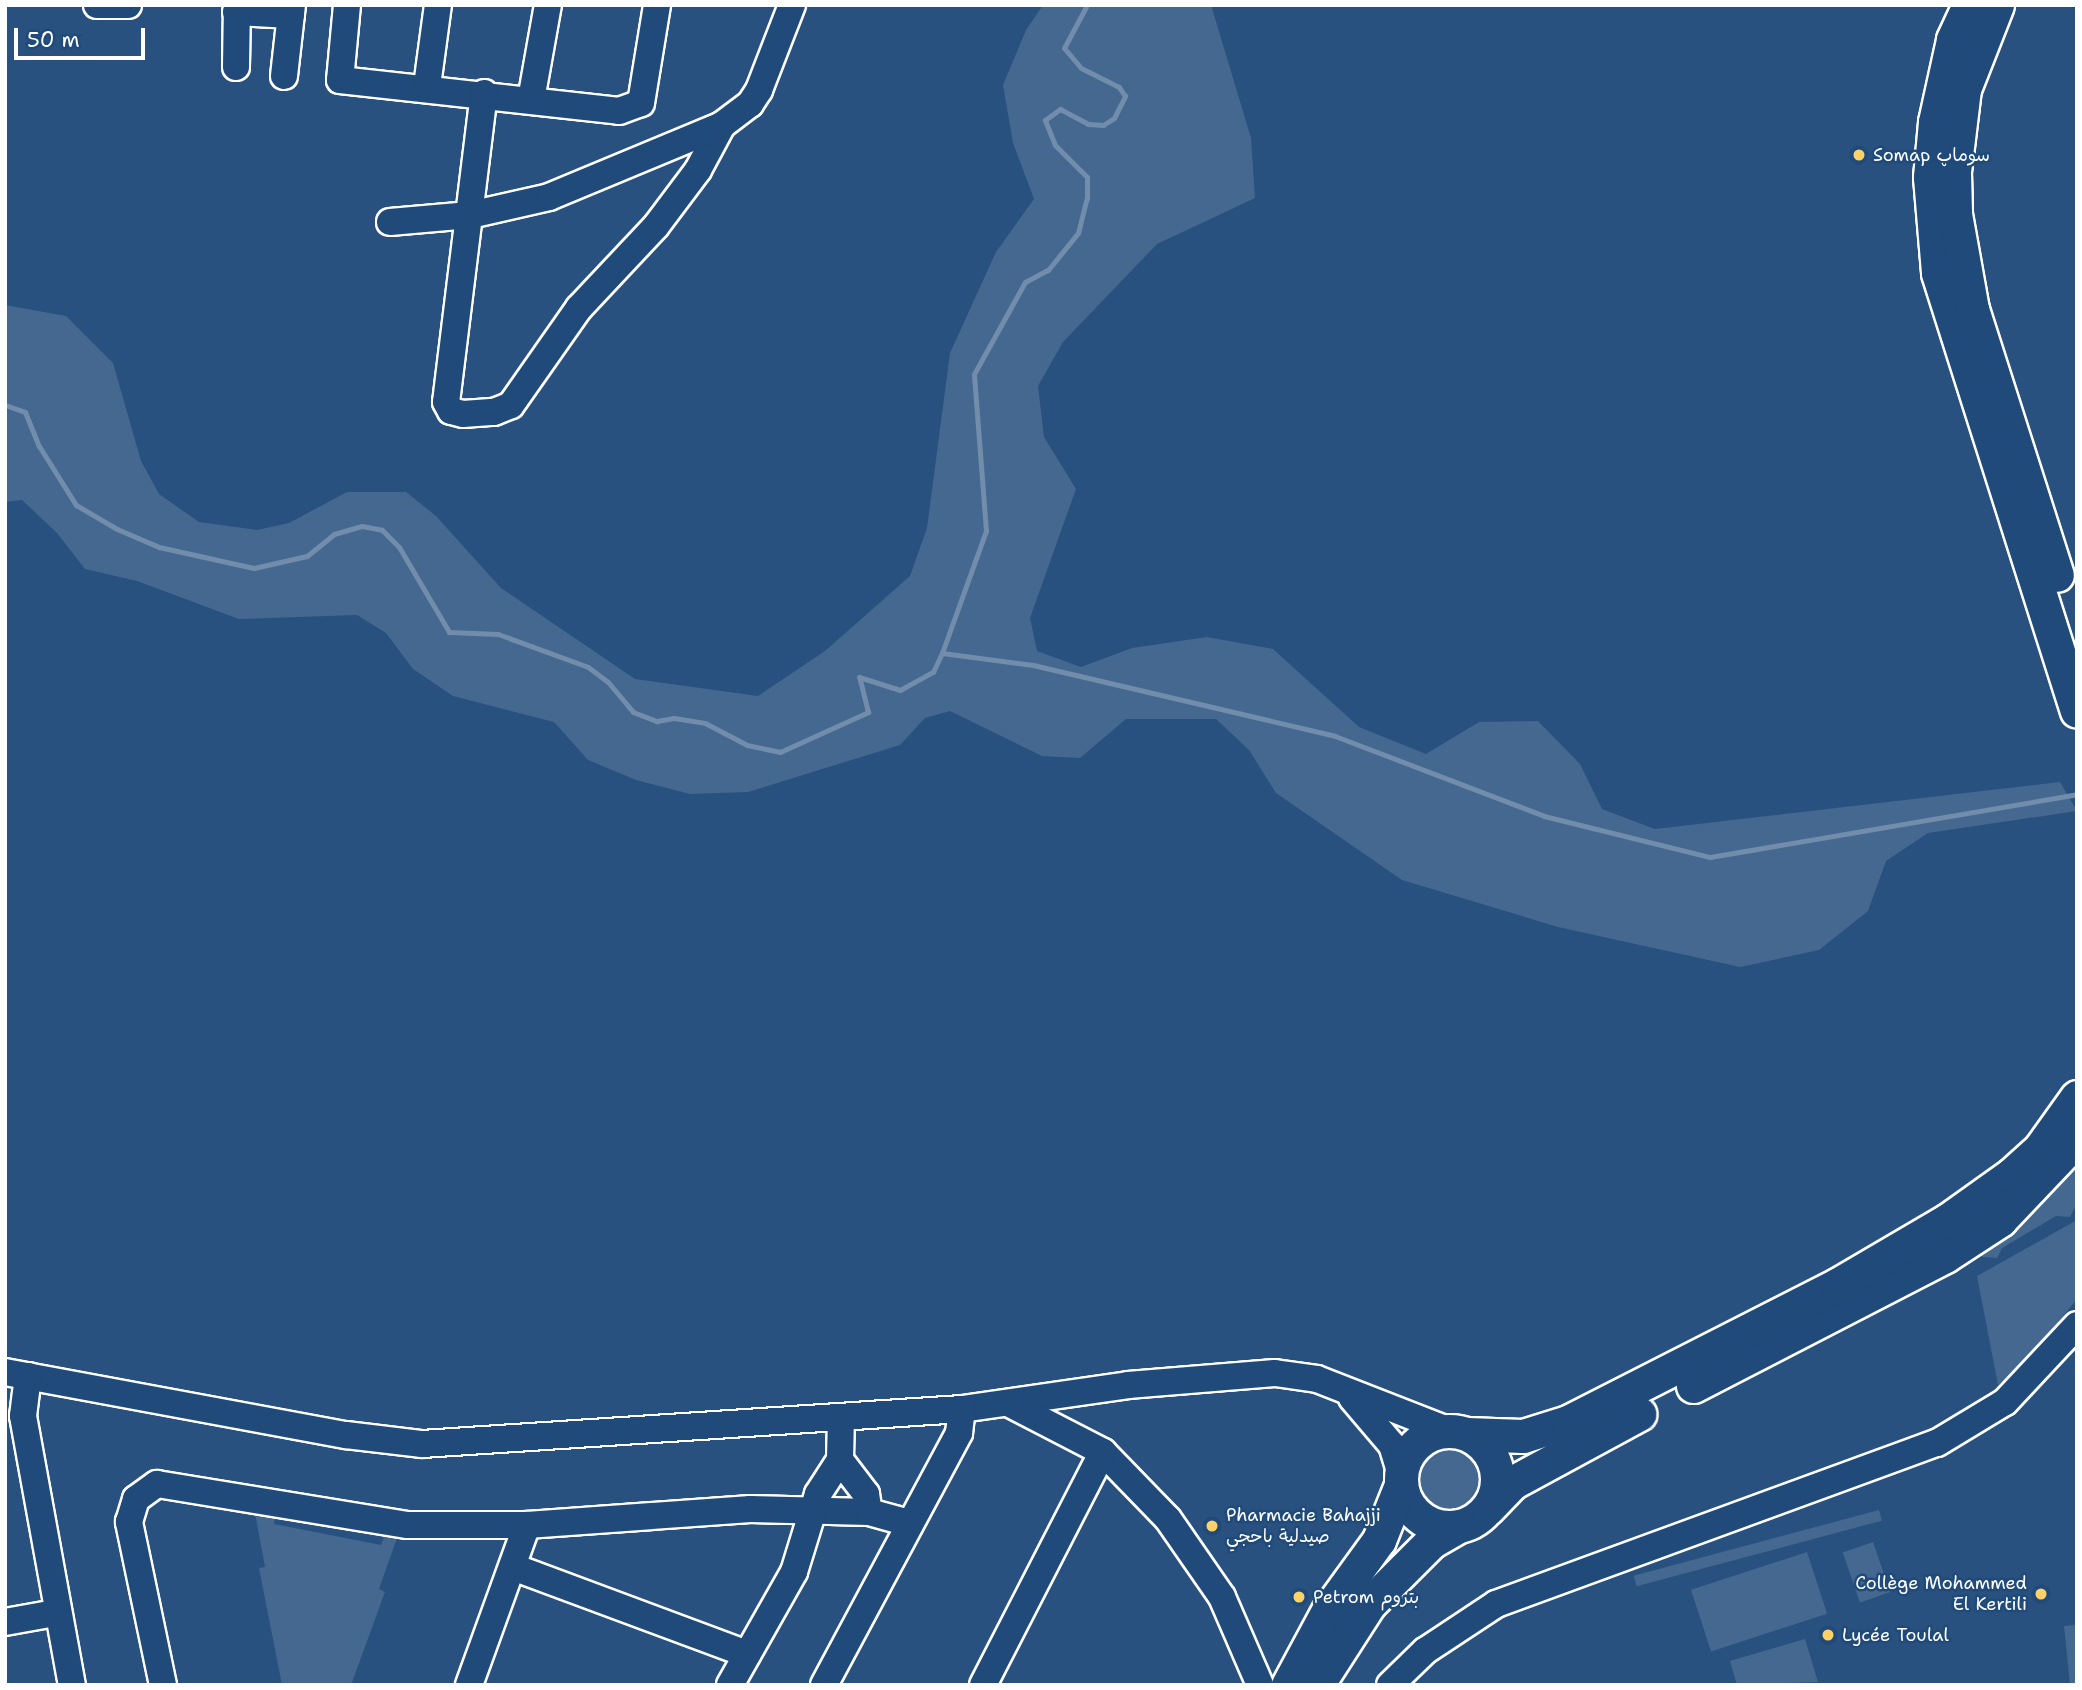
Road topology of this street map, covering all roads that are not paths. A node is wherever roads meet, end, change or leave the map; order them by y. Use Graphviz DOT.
graph roads {
  1 [pos="97,5"];
  2 [pos="128,5"];
  3 [pos="347,5"];
  4 [pos="438,5"];
  5 [pos="548,5"];
  6 [pos="657,5"];
  7 [pos="1969,5"];
  8 [pos="1997,5"];
  9 [pos="787,6"];
  10 [pos="236,8"];
  11 [pos="292,10"];
  12 [pos="236,67"];
  13 [pos="284,76"];
  14 [pos="427,86"];
  15 [pos="484,93"];
  16 [pos="531,100"];
  17 [pos="722,124"];
  18 [pos="470,215"];
  19 [pos="390,222"];
  20 [pos="2077,638"];
  21 [pos="2077,710"];
  22 [pos="2077,1097"];
  23 [pos="2077,1139"];
  24 [pos="2077,1325"];
  25 [pos="17,1374"];
  26 [pos="1344,1390"];
  27 [pos="1010,1404"];
  28 [pos="962,1409"];
  29 [pos="841,1417"];
  30 [pos="1458,1432"];
  31 [pos="1103,1452"];
  32 [pos="840,1460"];
  33 [pos="1401,1479"];
  34 [pos="1488,1508"];
  35 [pos="812,1510"];
  36 [pos="869,1512"];
  37 [pos="909,1523"];
  38 [pos="527,1525"];
  39 [pos="1459,1527"];
  40 [pos="513,1567"];
  41 [pos="55,1613"];
  42 [pos="5,1622"];
  43 [pos="747,1654"];
  44 [pos="472,1684"];
  45 [pos="72,1685"];
  46 [pos="163,1685"];
  47 [pos="730,1685"];
  48 [pos="824,1685"];
  49 [pos="983,1685"];
  50 [pos="1259,1685"];
  51 [pos="1288,1685"];
  52 [pos="1317,1685"];
  53 [pos="1390,1685"];
  1 -- 2 [label="street"];
  3 -- 14 [label="street"];
  4 -- 14 [label="street"];
  5 -- 16 [label="street"];
  6 -- 16 [label="street"];
  7 -- 21 [label="main road"];
  8 -- 20 [label="main road"];
  9 -- 17 [label="street"];
  10 -- 11 [label="street"];
  10 -- 12 [label="street"];
  11 -- 13 [label="street"];
  14 -- 15 [label="street"];
  15 -- 16 [label="street"];
  15 -- 18 [label="street"];
  17 -- 18 [label="street"];
  17 -- 18 [label="street"];
  18 -- 19 [label="street"];
  22 -- 30 [label="main road"];
  23 -- 34 [label="main road"];
  24 -- 53 [label="street"];
  25 -- 29 [label="street"];
  25 -- 41 [label="street"];
  26 -- 27 [label="street"];
  26 -- 30 [label="street"];
  26 -- 33 [label="street"];
  27 -- 28 [label="street"];
  27 -- 31 [label="street"];
  28 -- 29 [label="street"];
  28 -- 37 [label="street"];
  29 -- 32 [label="street"];
  30 -- 33 [label="main road"];
  30 -- 34 [label="main road"];
  31 -- 49 [label="street"];
  31 -- 50 [label="street"];
  32 -- 35 [label="street"];
  32 -- 36 [label="street"];
  33 -- 39 [label="main road"];
  33 -- 51 [label="main road"];
  34 -- 39 [label="main road"];
  35 -- 36 [label="street"];
  35 -- 38 [label="street"];
  35 -- 43 [label="street"];
  36 -- 37 [label="street"];
  37 -- 48 [label="street"];
  38 -- 40 [label="street"];
  38 -- 46 [label="street"];
  39 -- 52 [label="main road"];
  40 -- 43 [label="street"];
  40 -- 44 [label="street"];
  41 -- 42 [label="street"];
  41 -- 45 [label="street"];
  43 -- 47 [label="street"];
}
